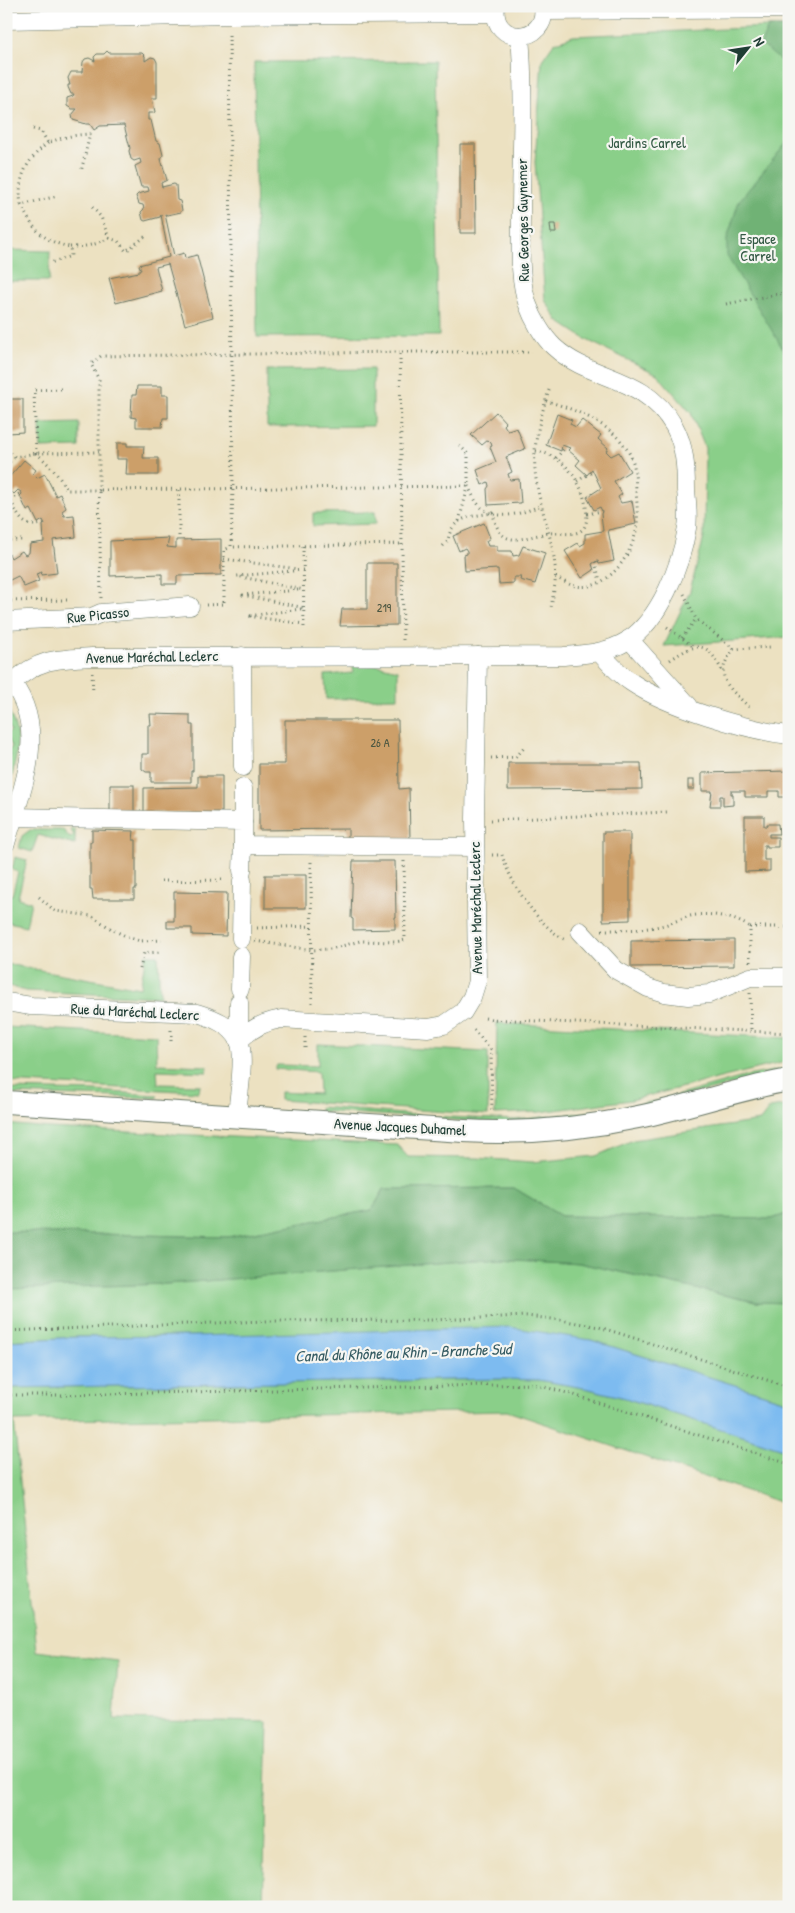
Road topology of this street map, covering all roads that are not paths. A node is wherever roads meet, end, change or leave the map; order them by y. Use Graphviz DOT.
graph roads {
  1 [pos="716,8"];
  2 [pos="544,9"];
  3 [pos="789,9"];
  4 [pos="495,10"];
  5 [pos="14,15"];
  6 [pos="520,36"];
  7 [pos="190,606"];
  8 [pos="6,621"];
  9 [pos="629,640"];
  10 [pos="600,653"];
  11 [pos="242,656"];
  12 [pos="478,656"];
  13 [pos="9,679"];
  14 [pos="692,710"];
  15 [pos="789,735"];
  16 [pos="243,767"];
  17 [pos="243,788"];
  18 [pos="10,816"];
  19 [pos="243,822"];
  20 [pos="6,843"];
  21 [pos="243,844"];
  22 [pos="475,847"];
  23 [pos="580,931"];
  24 [pos="789,977"];
  25 [pos="6,1002"];
  26 [pos="239,1041"];
  27 [pos="789,1080"];
  28 [pos="6,1102"];
  29 [pos="237,1116"];
  1 -- 2 [label="street"];
  1 -- 3 [label="street"];
  2 -- 6 [label="street"];
  4 -- 5 [label="street"];
  4 -- 6 [label="street"];
  6 -- 9 [label="street, Rue Georges Guynemer"];
  7 -- 8 [label="street, Rue Picasso"];
  9 -- 10 [label="street, Avenue Maréchal Leclerc"];
  9 -- 14 [label="street"];
  10 -- 12 [label="street, Avenue Maréchal Leclerc"];
  10 -- 14 [label="street"];
  11 -- 12 [label="street, Avenue Maréchal Leclerc"];
  11 -- 13 [label="street, Avenue Maréchal Leclerc"];
  11 -- 16 [label="street"];
  12 -- 22 [label="street, Avenue Maréchal Leclerc"];
  13 -- 18 [label="street"];
  14 -- 15 [label="street"];
  17 -- 19 [label="street"];
  18 -- 19 [label="street"];
  18 -- 20 [label="street"];
  19 -- 21 [label="street"];
  21 -- 22 [label="street"];
  21 -- 26 [label="street"];
  22 -- 26 [label="street, Avenue Maréchal Leclerc"];
  23 -- 24 [label="street"];
  25 -- 26 [label="street, Rue du Maréchal Leclerc"];
  26 -- 29 [label="street"];
  27 -- 29 [label="main road, Avenue Jacques Duhamel"];
  28 -- 29 [label="main road, Avenue Jacques Duhamel"];
}
